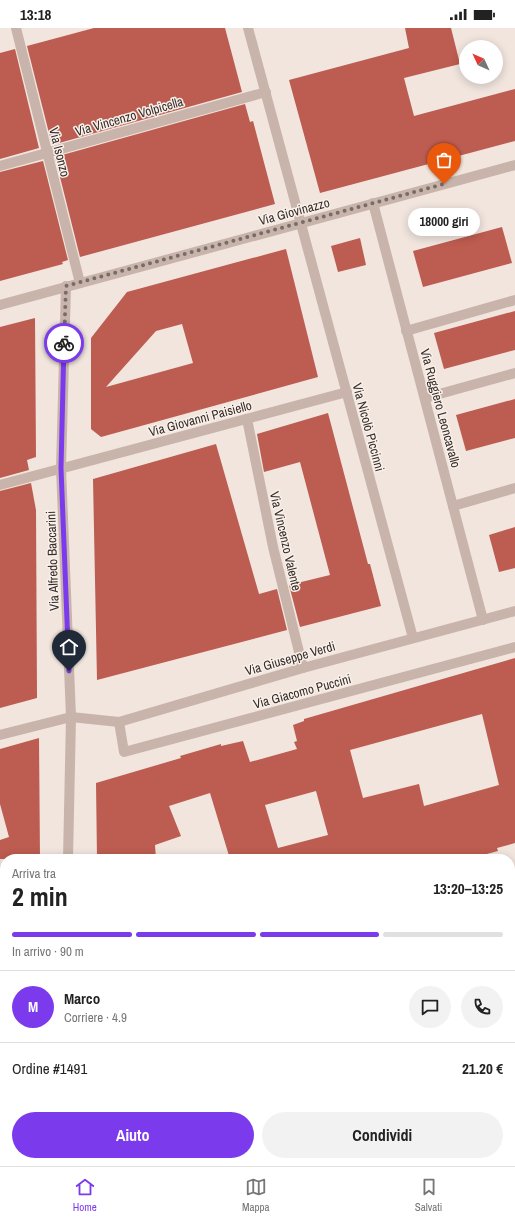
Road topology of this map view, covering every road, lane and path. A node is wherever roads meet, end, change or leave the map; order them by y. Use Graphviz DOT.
graph roads {
  1 [pos="16,28"];
  2 [pos="248,28"];
  3 [pos="266,92"];
  4 [pos="47,153"];
  5 [pos="0,166"];
  6 [pos="515,166"];
  7 [pos="373,203"];
  8 [pos="301,223"];
  9 [pos="80,282"];
  10 [pos="66,286"];
  11 [pos="515,300"];
  12 [pos="0,305"];
  13 [pos="406,331"];
  14 [pos="515,373"];
  15 [pos="347,392"];
  16 [pos="425,398"];
  17 [pos="247,419"];
  18 [pos="61,468"];
  19 [pos="0,485"];
  20 [pos="515,488"];
  21 [pos="453,506"];
  22 [pos="515,611"];
  23 [pos="483,620"];
  24 [pos="413,638"];
  25 [pos="515,647"];
  26 [pos="303,668"];
  27 [pos="71,717"];
  28 [pos="119,722"];
  29 [pos="0,734"];
  30 [pos="68,854"];
  1 -- 4 [label="street, Via Isonzo"];
  2 -- 3 [label="street, Via Nicolò Piccinni"];
  3 -- 4 [label="street, Via Vincenzo Volpicella"];
  3 -- 8 [label="street, Via Nicolò Piccinni"];
  4 -- 5 [label="street, Via Vincenzo Volpicella"];
  4 -- 9 [label="street, Via Isonzo"];
  6 -- 7 [label="street, Via Giovinazzo"];
  7 -- 8 [label="street, Via Giovinazzo"];
  7 -- 13 [label="street, Via Ruggiero Leoncavallo"];
  8 -- 9 [label="street, Via Giovinazzo"];
  8 -- 15 [label="street, Via Nicolò Piccinni"];
  9 -- 10 [label="street, Via Giovinazzo"];
  10 -- 12 [label="street, Via Giovinazzo"];
  10 -- 18 [label="street, Via Alfredo Baccarini"];
  11 -- 13 [label="street"];
  13 -- 16 [label="street, Via Ruggiero Leoncavallo"];
  14 -- 16 [label="street"];
  15 -- 17 [label="street, Via Giovanni Paisiello"];
  15 -- 24 [label="street, Via Nicolò Piccinni"];
  16 -- 21 [label="street, Via Ruggiero Leoncavallo"];
  17 -- 18 [label="street, Via Giovanni Paisiello"];
  17 -- 26 [label="street, Via Vincenzo Valente"];
  18 -- 19 [label="street, Via Giovanni Paisiello"];
  18 -- 27 [label="street, Via Alfredo Baccarini"];
  20 -- 21 [label="street"];
  21 -- 23 [label="street, Via Ruggiero Leoncavallo"];
  22 -- 23 [label="street, Via Giuseppe Verdi"];
  23 -- 24 [label="street, Via Giuseppe Verdi"];
  24 -- 26 [label="street, Via Giuseppe Verdi"];
  25 -- 28 [label="street, Via Giacomo Puccini"];
  26 -- 28 [label="street, Via Giuseppe Verdi"];
  27 -- 28 [label="street, Via Giuseppe Verdi"];
  27 -- 29 [label="street, Via Giuseppe Verdi"];
  27 -- 30 [label="street, Via Alfredo Baccarini"];
}
